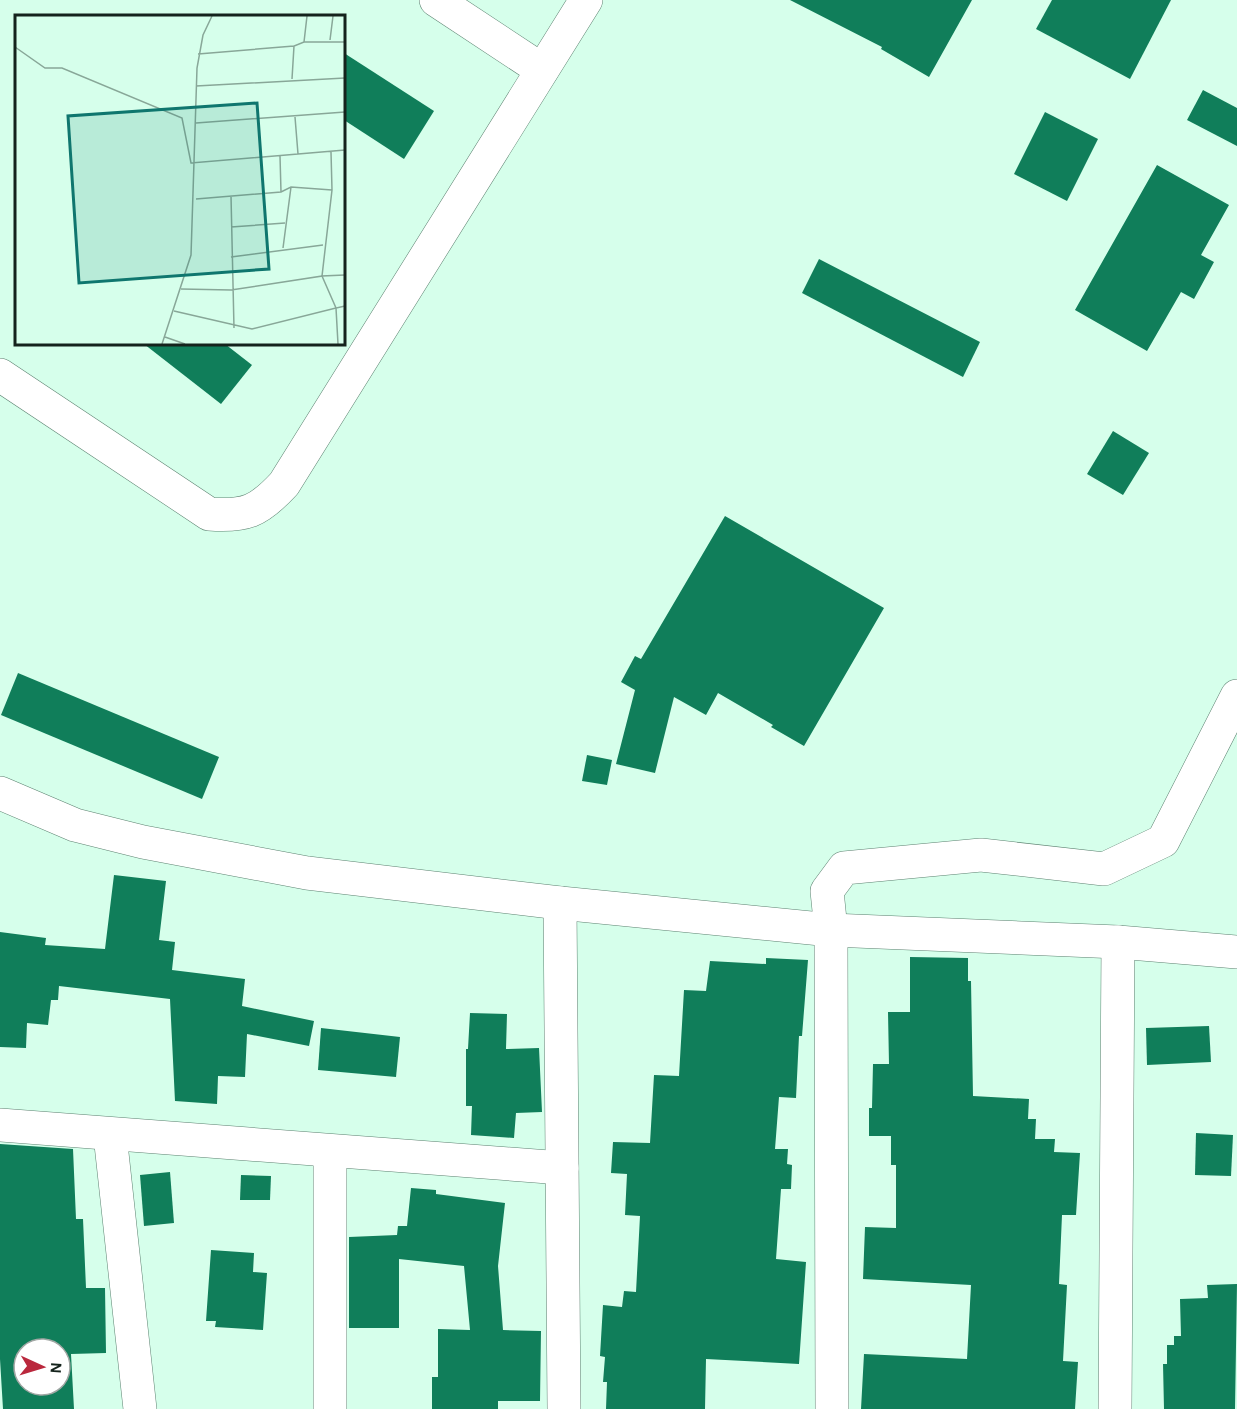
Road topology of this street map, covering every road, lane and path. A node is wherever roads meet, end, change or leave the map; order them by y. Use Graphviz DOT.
graph roads {
  1 [pos="436,0"];
  2 [pos="586,0"];
  3 [pos="542,70"];
  4 [pos="0,375"];
  5 [pos="1237,696"];
  6 [pos="0,793"];
  7 [pos="560,903"];
  8 [pos="831,930"];
  9 [pos="1118,942"];
  10 [pos="1237,952"];
  11 [pos="0,1125"];
  12 [pos="110,1134"];
  13 [pos="330,1152"];
  14 [pos="562,1168"];
  15 [pos="140,1409"];
  16 [pos="330,1409"];
  17 [pos="564,1409"];
  18 [pos="832,1409"];
  19 [pos="1115,1409"];
  1 -- 3 [label="street"];
  2 -- 3 [label="street"];
  3 -- 4 [label="street"];
  5 -- 8 [label="street"];
  6 -- 7 [label="street"];
  7 -- 8 [label="street"];
  7 -- 14 [label="street"];
  8 -- 9 [label="street"];
  8 -- 18 [label="street"];
  9 -- 10 [label="street"];
  9 -- 19 [label="street"];
  11 -- 12 [label="street"];
  12 -- 13 [label="street"];
  12 -- 15 [label="street"];
  13 -- 14 [label="street"];
  13 -- 16 [label="street"];
  14 -- 17 [label="street"];
}
